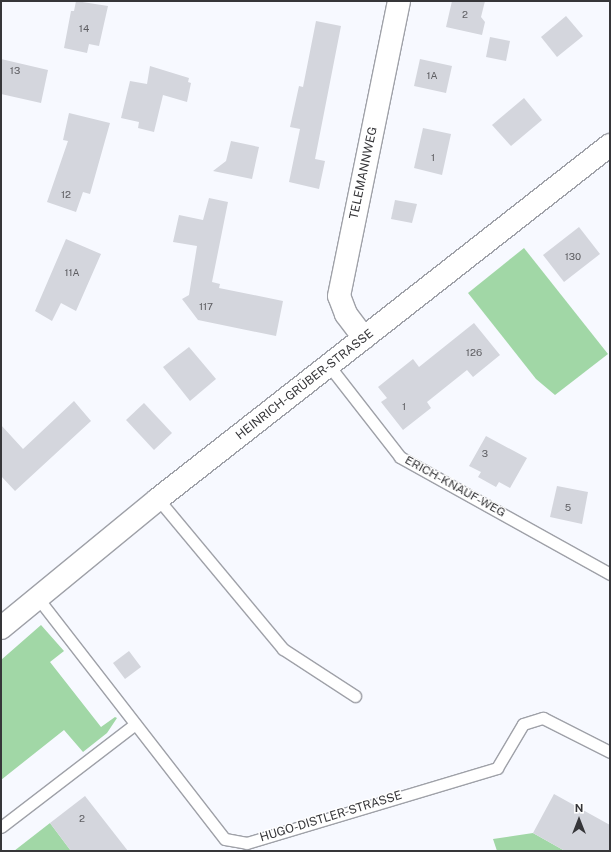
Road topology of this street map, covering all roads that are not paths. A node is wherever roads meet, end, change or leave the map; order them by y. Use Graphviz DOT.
graph roads {
  1 [pos="399,1"];
  2 [pos="610,144"];
  3 [pos="364,338"];
  4 [pos="330,367"];
  5 [pos="158,499"];
  6 [pos="610,574"];
  7 [pos="37,597"];
  8 [pos="1,628"];
  9 [pos="355,696"];
  10 [pos="135,724"];
  11 [pos="610,752"];
  12 [pos="1,827"];
  1 -- 3 [label="street, TELEMANNWEG"];
  2 -- 3 [label="street, HEINRICH-GRÜBER-STRASSE"];
  3 -- 4 [label="street, HEINRICH-GRÜBER-STRASSE"];
  4 -- 5 [label="street, HEINRICH-GRÜBER-STRASSE"];
  4 -- 6 [label="lane, ERICH-KNAUF-WEG"];
  5 -- 7 [label="street, HEINRICH-GRÜBER-STRASSE"];
  5 -- 9 [label="lane"];
  7 -- 8 [label="street, HEINRICH-GRÜBER-STRASSE"];
  7 -- 10 [label="lane, HUGO-DISTLER-STRASSE"];
  10 -- 11 [label="lane, HUGO-DISTLER-STRASSE"];
  10 -- 12 [label="lane"];
}
